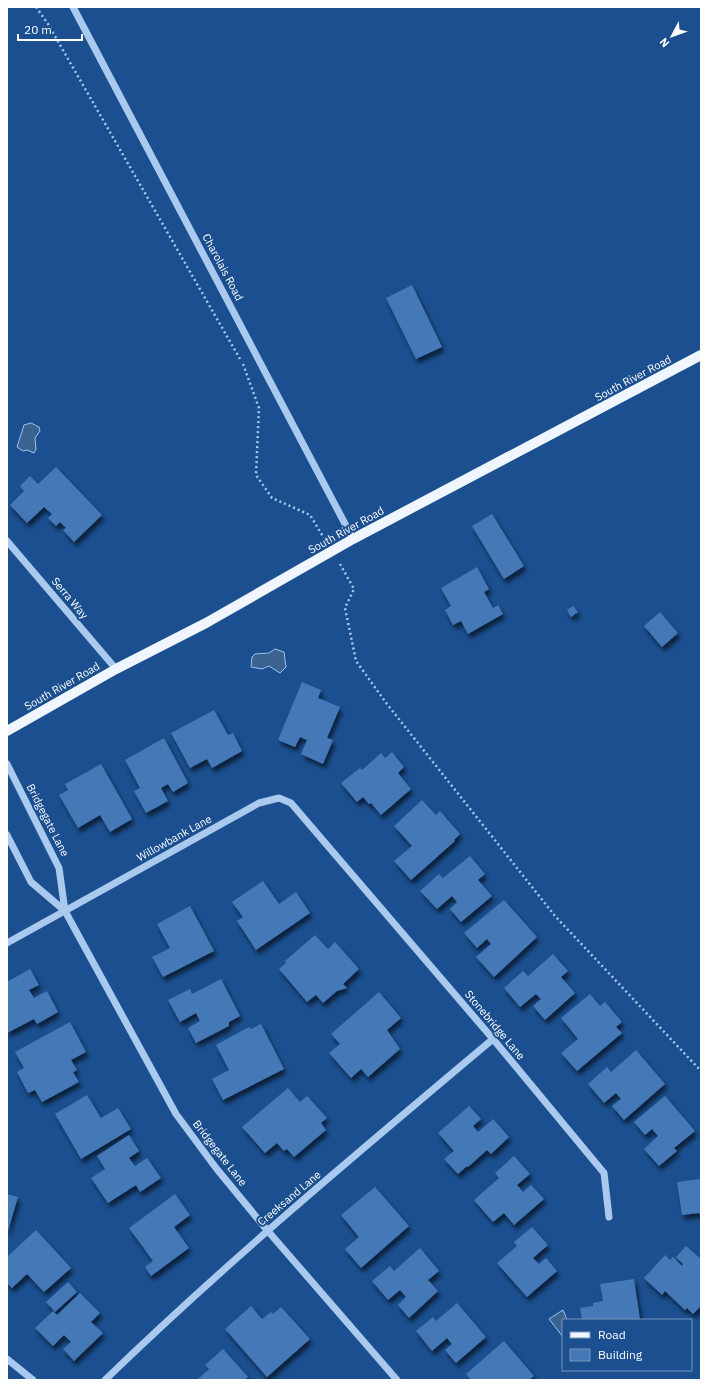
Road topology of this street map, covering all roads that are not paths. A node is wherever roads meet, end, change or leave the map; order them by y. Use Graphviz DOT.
graph roads {
  1 [pos="73,7"];
  2 [pos="701,355"];
  3 [pos="353,539"];
  4 [pos="7,541"];
  5 [pos="116,669"];
  6 [pos="7,731"];
  7 [pos="7,764"];
  8 [pos="7,835"];
  9 [pos="338,858"];
  10 [pos="65,911"];
  11 [pos="7,943"];
  12 [pos="493,1039"];
  13 [pos="609,1217"];
  14 [pos="267,1230"];
  15 [pos="7,1359"];
  16 [pos="33,1380"];
  17 [pos="105,1380"];
  18 [pos="397,1380"];
  1 -- 3 [label="street, Charolais Road"];
  2 -- 3 [label="main road, South River Road"];
  3 -- 5 [label="main road, South River Road"];
  4 -- 5 [label="street, Serra Way"];
  5 -- 6 [label="main road, South River Road"];
  7 -- 10 [label="street, Bridgegate Lane"];
  8 -- 10 [label="street, Bridgegate Lane"];
  9 -- 10 [label="street, Willowbank Lane"];
  9 -- 12 [label="street, Stonebridge Lane"];
  10 -- 11 [label="street, Willowbank Lane"];
  10 -- 14 [label="street, Bridgegate Lane"];
  12 -- 13 [label="street, Stonebridge Lane"];
  12 -- 14 [label="street, Creeksand Lane"];
  14 -- 17 [label="street, Creeksand Lane"];
  14 -- 18 [label="street, Bridgegate Lane"];
  15 -- 16 [label="street"];
}
